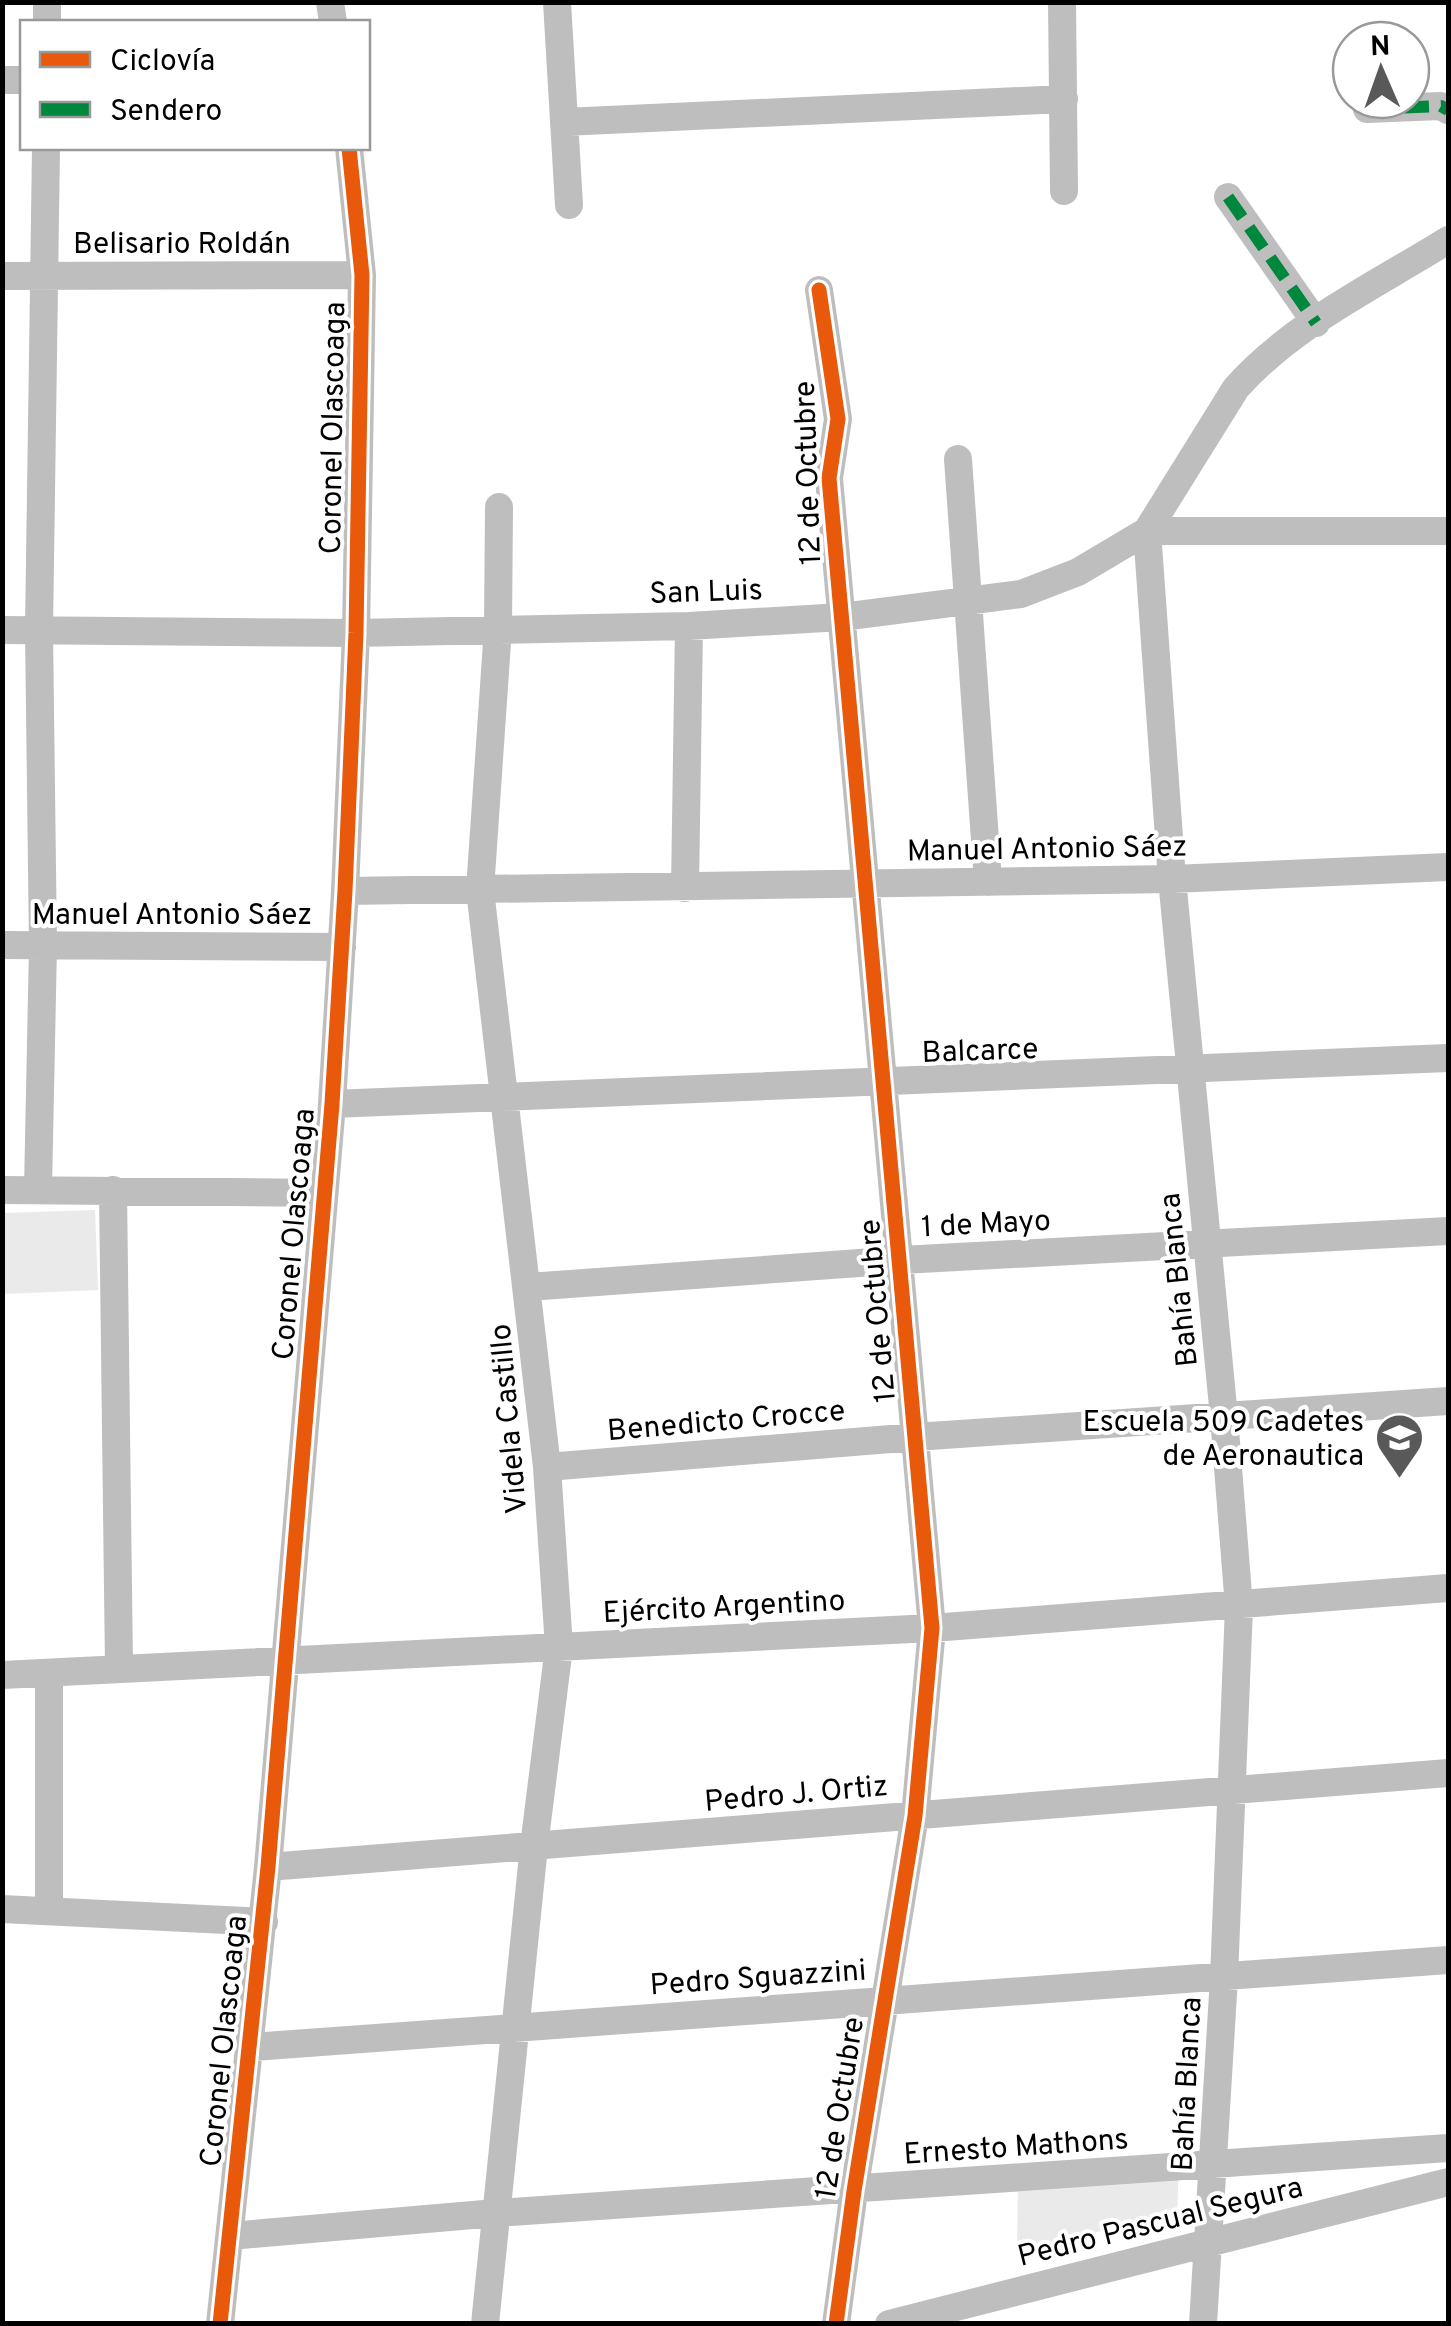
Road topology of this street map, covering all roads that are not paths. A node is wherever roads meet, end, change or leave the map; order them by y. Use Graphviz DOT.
graph roads {
  1 [pos="557,2"];
  2 [pos="1062,2"];
  3 [pos="1064,99"];
  4 [pos="564,122"];
  5 [pos="46,150"];
  6 [pos="348,150"];
  7 [pos="1064,190"];
  8 [pos="1228,197"];
  9 [pos="569,205"];
  10 [pos="1448,240"];
  11 [pos="362,275"];
  12 [pos="2,276"];
  13 [pos="46,276"];
  14 [pos="819,290"];
  15 [pos="1316,323"];
  16 [pos="958,459"];
  17 [pos="500,507"];
  18 [pos="1147,531"];
  19 [pos="1448,531"];
  20 [pos="969,603"];
  21 [pos="842,617"];
  22 [pos="688,626"];
  23 [pos="498,628"];
  24 [pos="2,630"];
  25 [pos="39,630"];
  26 [pos="356,634"];
  27 [pos="1448,867"];
  28 [pos="1172,879"];
  29 [pos="988,882"];
  30 [pos="865,883"];
  31 [pos="686,888"];
  32 [pos="480,890"];
  33 [pos="346,892"];
  34 [pos="2,945"];
  35 [pos="42,946"];
  36 [pos="342,947"];
  37 [pos="1448,1058"];
  38 [pos="1190,1070"];
  39 [pos="880,1081"];
  40 [pos="504,1099"];
  41 [pos="332,1104"];
  42 [pos="38,1189"];
  43 [pos="2,1190"];
  44 [pos="113,1190"];
  45 [pos="323,1193"];
  46 [pos="1448,1231"];
  47 [pos="1206,1243"];
  48 [pos="901,1260"];
  49 [pos="528,1287"];
  50 [pos="1448,1401"];
  51 [pos="1224,1416"];
  52 [pos="915,1437"];
  53 [pos="547,1467"];
  54 [pos="1448,1588"];
  55 [pos="1239,1607"];
  56 [pos="932,1628"];
  57 [pos="559,1648"];
  58 [pos="285,1662"];
  59 [pos="119,1668"];
  60 [pos="49,1673"];
  61 [pos="2,1676"];
  62 [pos="1448,1774"];
  63 [pos="1232,1791"];
  64 [pos="916,1816"];
  65 [pos="534,1846"];
  66 [pos="268,1868"];
  67 [pos="2,1908"];
  68 [pos="48,1910"];
  69 [pos="264,1922"];
  70 [pos="1448,1960"];
  71 [pos="1224,1977"];
  72 [pos="884,2000"];
  73 [pos="516,2028"];
  74 [pos="252,2048"];
  75 [pos="1448,2148"];
  76 [pos="1213,2163"];
  77 [pos="1448,2182"];
  78 [pos="854,2191"];
  79 [pos="496,2213"];
  80 [pos="230,2236"];
  81 [pos="1210,2241"];
  82 [pos="220,2324"];
  83 [pos="485,2324"];
  84 [pos="836,2324"];
  85 [pos="888,2324"];
  86 [pos="1202,2324"];
  1 -- 4 [label="street"];
  2 -- 3 [label="street"];
  3 -- 4 [label="street"];
  3 -- 7 [label="street"];
  4 -- 9 [label="street"];
  5 -- 13 [label="street"];
  6 -- 11 [label="street, Coronel Olascoaga"];
  8 -- 15 [label="street"];
  10 -- 15 [label="street, San Luis"];
  11 -- 13 [label="street, Belisario Roldán"];
  11 -- 26 [label="street, Coronel Olascoaga"];
  12 -- 13 [label="street, Belisario Roldán"];
  13 -- 25 [label="street"];
  14 -- 21 [label="street, 12 de Octubre"];
  15 -- 18 [label="street, San Luis"];
  16 -- 20 [label="street"];
  17 -- 23 [label="street, Videla Castillo"];
  18 -- 19 [label="street"];
  18 -- 20 [label="street, San Luis"];
  18 -- 28 [label="street, Bahía Blanca"];
  20 -- 21 [label="street, San Luis"];
  20 -- 29 [label="street"];
  21 -- 22 [label="street, San Luis"];
  21 -- 30 [label="street, 12 de Octubre"];
  22 -- 23 [label="street, San Luis"];
  22 -- 31 [label="street"];
  23 -- 26 [label="street, San Luis"];
  23 -- 32 [label="street, Videla Castillo"];
  24 -- 25 [label="street, San Luis"];
  25 -- 26 [label="street, San Luis"];
  25 -- 35 [label="street"];
  26 -- 33 [label="street, Coronel Olascoaga"];
  27 -- 28 [label="street, Manuel Antonio Sáez"];
  28 -- 29 [label="street, Manuel Antonio Sáez"];
  28 -- 38 [label="street, Bahía Blanca"];
  29 -- 30 [label="street, Manuel Antonio Sáez"];
  30 -- 31 [label="street, Manuel Antonio Sáez"];
  30 -- 39 [label="street, 12 de Octubre"];
  31 -- 32 [label="street, Manuel Antonio Sáez"];
  32 -- 33 [label="street, Manuel Antonio Sáez"];
  32 -- 40 [label="street, Videla Castillo"];
  33 -- 36 [label="street, Coronel Olascoaga"];
  34 -- 35 [label="street, Manuel Antonio Sáez"];
  35 -- 36 [label="street, Manuel Antonio Sáez"];
  35 -- 42 [label="street"];
  36 -- 41 [label="street, Coronel Olascoaga"];
  37 -- 38 [label="street, Balcarce"];
  38 -- 39 [label="street, Balcarce"];
  38 -- 47 [label="street, Bahía Blanca"];
  39 -- 40 [label="street, Balcarce"];
  39 -- 48 [label="street, 12 de Octubre"];
  40 -- 41 [label="street, Balcarce"];
  40 -- 49 [label="street, Videla Castillo"];
  41 -- 45 [label="street, Coronel Olascoaga"];
  42 -- 43 [label="street"];
  42 -- 44 [label="street"];
  44 -- 45 [label="street"];
  44 -- 59 [label="street"];
  45 -- 58 [label="street, Coronel Olascoaga"];
  46 -- 47 [label="street, 1 de Mayo"];
  47 -- 48 [label="street, 1 de Mayo"];
  47 -- 51 [label="street, Bahía Blanca"];
  48 -- 49 [label="street, 1 de Mayo"];
  48 -- 52 [label="street, 12 de Octubre"];
  49 -- 53 [label="street, Videla Castillo"];
  50 -- 51 [label="street, Benedicto Crocce"];
  51 -- 52 [label="street, Benedicto Crocce"];
  51 -- 55 [label="street, Bahía Blanca"];
  52 -- 53 [label="street, Benedicto Crocce"];
  52 -- 56 [label="street, 12 de Octubre"];
  53 -- 57 [label="street, Videla Castillo"];
  54 -- 55 [label="street, Ejército Argentino"];
  55 -- 56 [label="street, Ejército Argentino"];
  55 -- 63 [label="street, Bahía Blanca"];
  56 -- 57 [label="street, Ejército Argentino"];
  56 -- 64 [label="street, 12 de Octubre"];
  57 -- 58 [label="street, Ejército Argentino"];
  57 -- 65 [label="street, Videla Castillo"];
  58 -- 59 [label="street, Ejército Argentino"];
  58 -- 66 [label="street, Coronel Olascoaga"];
  59 -- 60 [label="street, Ejército Argentino"];
  60 -- 61 [label="street, Ejército Argentino"];
  60 -- 68 [label="street"];
  62 -- 63 [label="street, Pedro J. Ortiz"];
  63 -- 64 [label="street, Pedro J. Ortiz"];
  63 -- 71 [label="street, Bahía Blanca"];
  64 -- 65 [label="street, Pedro J. Ortiz"];
  64 -- 72 [label="street, 12 de Octubre"];
  65 -- 66 [label="street, Pedro J. Ortiz"];
  65 -- 73 [label="street, Videla Castillo"];
  66 -- 69 [label="street, Coronel Olascoaga"];
  67 -- 68 [label="street"];
  68 -- 69 [label="street"];
  69 -- 74 [label="street, Coronel Olascoaga"];
  70 -- 71 [label="street, Pedro Sguazzini"];
  71 -- 72 [label="street, Pedro Sguazzini"];
  71 -- 76 [label="street, Bahía Blanca"];
  72 -- 73 [label="street, Pedro Sguazzini"];
  72 -- 78 [label="street, 12 de Octubre"];
  73 -- 74 [label="street, Pedro Sguazzini"];
  73 -- 79 [label="street, Videla Castillo"];
  74 -- 80 [label="street, Coronel Olascoaga"];
  75 -- 76 [label="street, Ernesto Mathons"];
  76 -- 78 [label="street, Ernesto Mathons"];
  76 -- 81 [label="street, Bahía Blanca"];
  77 -- 81 [label="street, Pedro Pascual Segura"];
  78 -- 79 [label="street, Ernesto Mathons"];
  78 -- 84 [label="street, 12 de Octubre"];
  79 -- 80 [label="street, Ernesto Mathons"];
  79 -- 83 [label="street, Videla Castillo"];
  80 -- 82 [label="street, Coronel Olascoaga"];
  81 -- 85 [label="street, Pedro Pascual Segura"];
  81 -- 86 [label="street, Bahía Blanca"];
}
